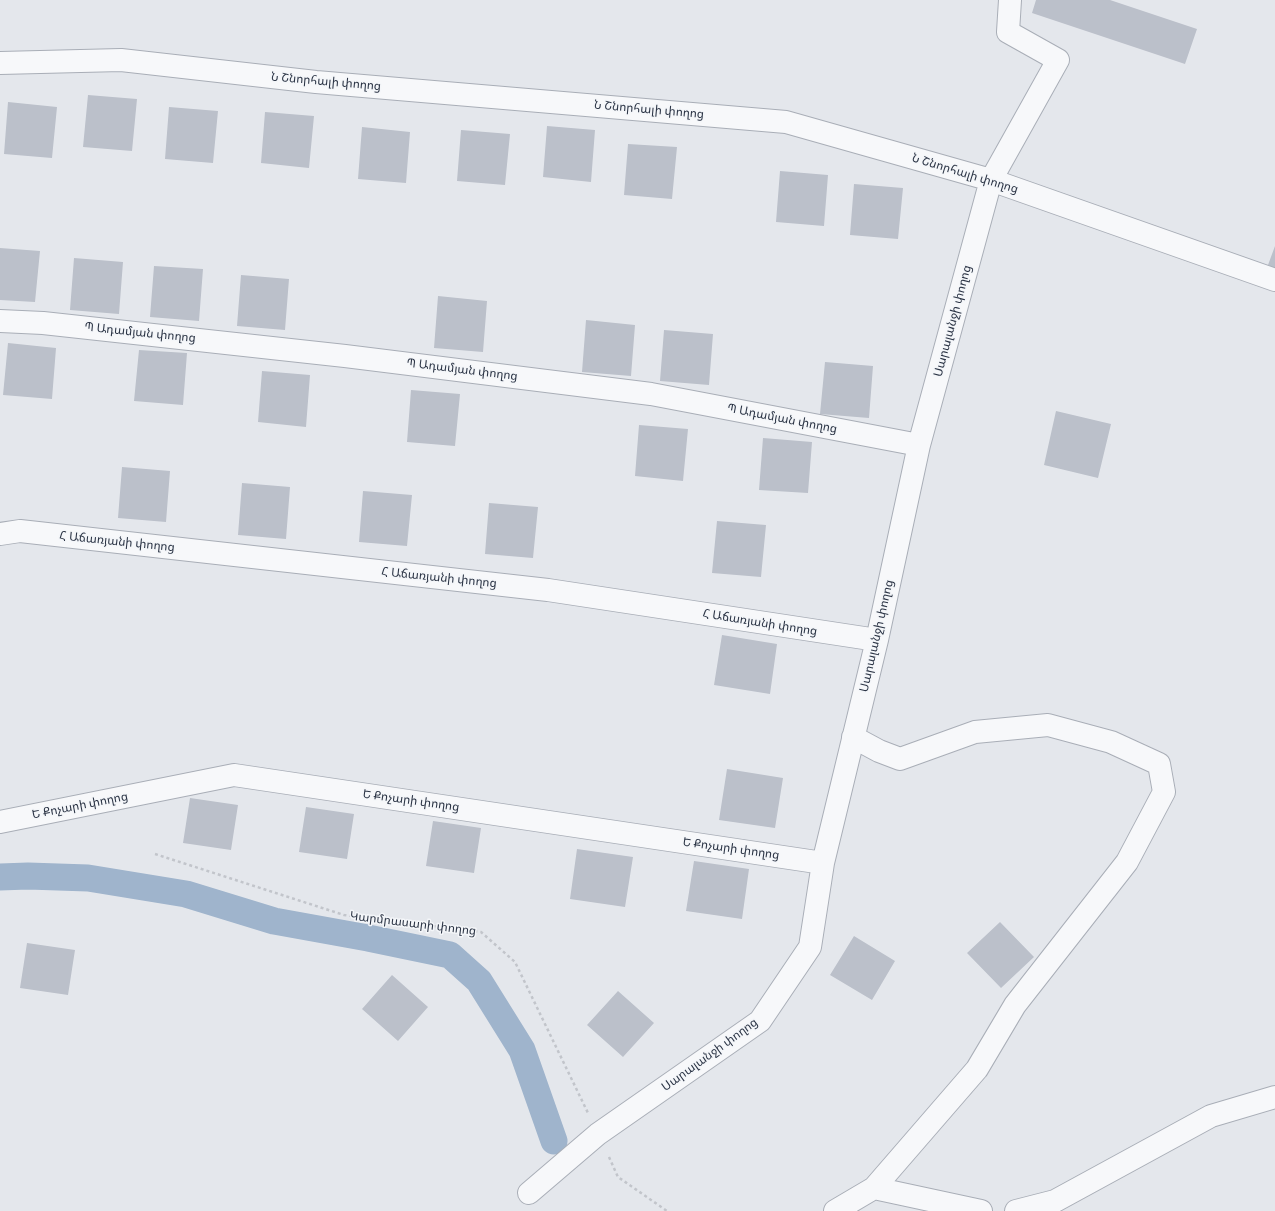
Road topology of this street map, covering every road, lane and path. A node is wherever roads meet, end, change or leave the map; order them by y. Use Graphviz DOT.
graph roads {
  1 [pos="1010,0"];
  2 [pos="0,64"];
  3 [pos="991,180"];
  4 [pos="1275,280"];
  5 [pos="0,321"];
  6 [pos="920,445"];
  7 [pos="0,534"];
  8 [pos="877,640"];
  9 [pos="853,738"];
  10 [pos="0,822"];
  11 [pos="155,854"];
  12 [pos="823,863"];
  13 [pos="1275,1096"];
  14 [pos="598,1134"];
  15 [pos="874,1188"];
  16 [pos="530,1193"];
  17 [pos="667,1211"];
  18 [pos="835,1211"];
  19 [pos="981,1211"];
  20 [pos="1016,1211"];
  1 -- 3 [label="street, Սարալանջի փողոց"];
  2 -- 3 [label="street, Ն Շնորհալի փողոց"];
  3 -- 4 [label="street, Ն Շնորհալի փողոց"];
  3 -- 6 [label="street, Սարալանջի փողոց"];
  5 -- 6 [label="street, Պ Ադամյան փողոց"];
  6 -- 8 [label="street, Սարալանջի փողոց"];
  7 -- 8 [label="street, Հ Աճառյանի փողոց"];
  8 -- 9 [label="street, Սարալանջի փողոց"];
  9 -- 12 [label="street, Սարալանջի փողոց"];
  9 -- 15 [label="street"];
  10 -- 12 [label="street, Ե Քոչարի փողոց"];
  11 -- 14 [label="path, Կարմրասարի փողոց"];
  12 -- 14 [label="street, Սարալանջի փողոց"];
  13 -- 20 [label="street"];
  14 -- 16 [label="street, Սարալանջի փողոց"];
  14 -- 17 [label="path, Կարմրասարի փողոց"];
  15 -- 18 [label="street"];
  15 -- 19 [label="street"];
}
